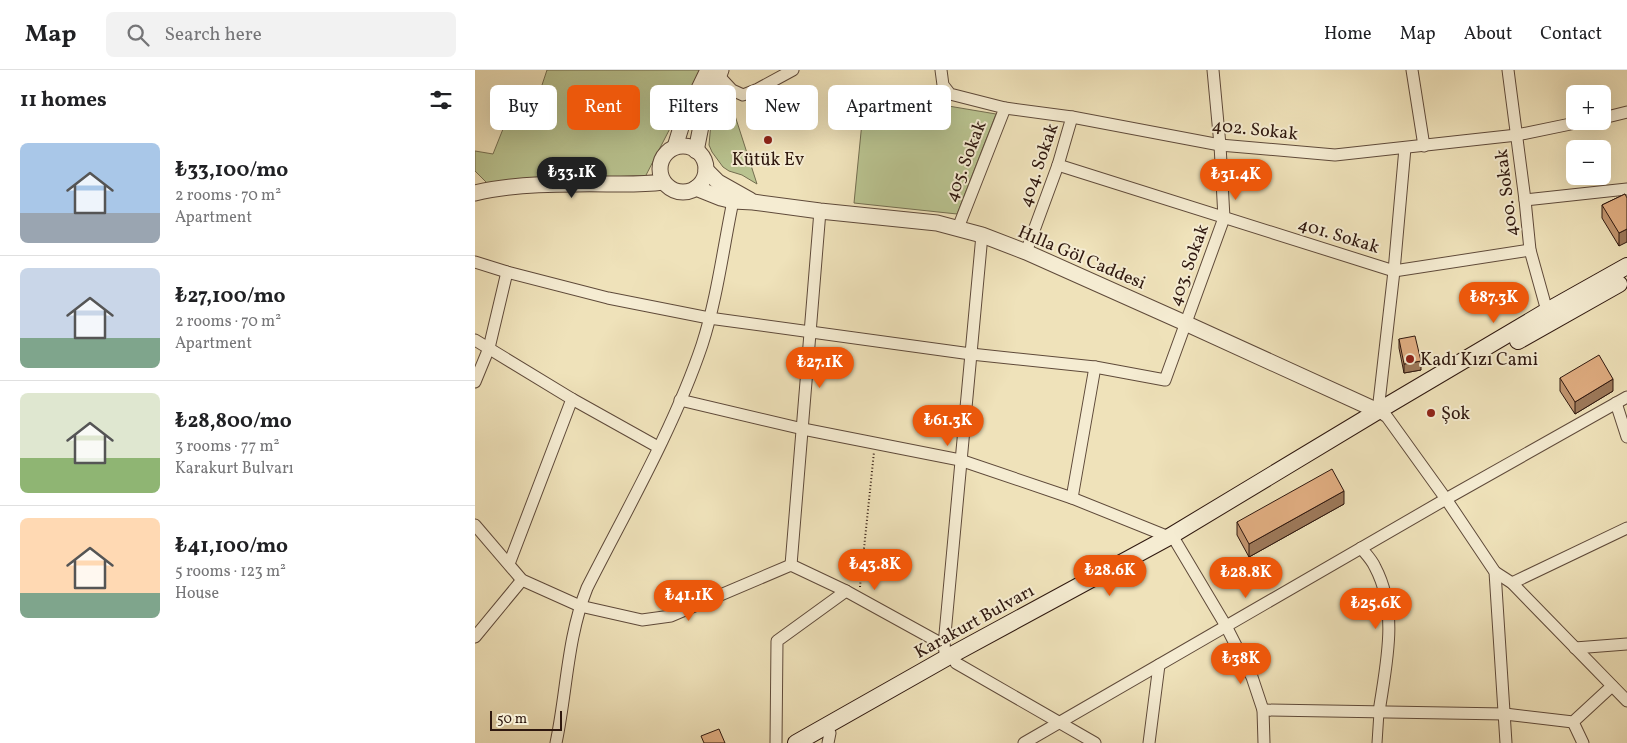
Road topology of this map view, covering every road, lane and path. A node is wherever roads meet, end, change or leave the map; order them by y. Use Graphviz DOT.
graph roads {
  1 [pos="793,70"];
  2 [pos="941,70"];
  3 [pos="1213,70"];
  4 [pos="1412,70"];
  5 [pos="1507,70"];
  6 [pos="716,72"];
  7 [pos="1005,108"];
  8 [pos="1627,112"];
  9 [pos="1611,116"];
  10 [pos="1072,118"];
  11 [pos="1566,125"];
  12 [pos="1517,135"];
  13 [pos="1220,145"];
  14 [pos="1424,146"];
  15 [pos="675,147"];
  16 [pos="1405,148"];
  17 [pos="696,151"];
  18 [pos="1058,165"];
  19 [pos="706,170"];
  20 [pos="663,182"];
  21 [pos="696,188"];
  22 [pos="1627,189"];
  23 [pos="475,193"];
  24 [pos="1525,200"];
  25 [pos="733,201"];
  26 [pos="753,202"];
  27 [pos="820,211"];
  28 [pos="1224,218"];
  29 [pos="957,228"];
  30 [pos="982,236"];
  31 [pos="1530,250"];
  32 [pos="1026,252"];
  33 [pos="475,262"];
  34 [pos="1627,266"];
  35 [pos="1395,270"];
  36 [pos="507,272"];
  37 [pos="1627,279"];
  38 [pos="1547,311"];
  39 [pos="709,318"];
  40 [pos="1185,323"];
  41 [pos="811,332"];
  42 [pos="475,340"];
  43 [pos="489,348"];
  44 [pos="971,354"];
  45 [pos="1095,367"];
  46 [pos="475,382"];
  47 [pos="1627,397"];
  48 [pos="572,399"];
  49 [pos="680,400"];
  50 [pos="1616,403"];
  51 [pos="1382,414"];
  52 [pos="803,429"];
  53 [pos="1627,437"];
  54 [pos="875,442"];
  55 [pos="658,447"];
  56 [pos="960,460"];
  57 [pos="1072,498"];
  58 [pos="1446,498"];
  59 [pos="475,525"];
  60 [pos="1627,528"];
  61 [pos="1173,540"];
  62 [pos="1361,548"];
  63 [pos="509,564"];
  64 [pos="791,565"];
  65 [pos="1495,572"];
  66 [pos="522,580"];
  67 [pos="1512,583"];
  68 [pos="846,591"];
  69 [pos="858,597"];
  70 [pos="580,606"];
  71 [pos="1226,626"];
  72 [pos="475,637"];
  73 [pos="1627,644"];
  74 [pos="1575,648"];
  75 [pos="949,655"];
  76 [pos="1159,665"];
  77 [pos="1612,686"];
  78 [pos="1627,701"];
  79 [pos="1263,710"];
  80 [pos="1379,712"];
  81 [pos="1505,714"];
  82 [pos="1573,722"];
  83 [pos="1059,723"];
  84 [pos="829,738"];
  85 [pos="556,743"];
  86 [pos="776,743"];
  87 [pos="796,743"];
  88 [pos="813,743"];
  89 [pos="1024,743"];
  90 [pos="1095,743"];
  91 [pos="1149,743"];
  92 [pos="1264,743"];
  93 [pos="1377,743"];
  94 [pos="1506,743"];
  95 [pos="1583,743"];
  1 -- 6 [label="street"];
  2 -- 7 [label="street, 402. Sokak"];
  3 -- 13 [label="street, 403. Sokak"];
  4 -- 14 [label="street"];
  5 -- 12 [label="street, 400. Sokak"];
  6 -- 15 [label="street"];
  6 -- 17 [label="street"];
  7 -- 10 [label="street, 402. Sokak"];
  7 -- 29 [label="street, 405. Sokak"];
  8 -- 9 [label="street"];
  10 -- 13 [label="street, 402. Sokak"];
  10 -- 18 [label="street, 404. Sokak"];
  11 -- 12 [label="street, 402. Sokak"];
  12 -- 14 [label="street, 402. Sokak"];
  12 -- 24 [label="street, 400. Sokak"];
  13 -- 16 [label="street, 402. Sokak"];
  13 -- 28 [label="street, 403. Sokak"];
  14 -- 16 [label="street, 402. Sokak"];
  15 -- 17 [label="street"];
  15 -- 20 [label="street"];
  16 -- 35 [label="street"];
  17 -- 19 [label="street"];
  18 -- 28 [label="street, 401. Sokak"];
  18 -- 32 [label="street, 404. Sokak"];
  19 -- 21 [label="street"];
  19 -- 26 [label="street"];
  20 -- 21 [label="street"];
  20 -- 23 [label="street"];
  21 -- 25 [label="street, Hılla Göl Caddesi"];
  22 -- 24 [label="street"];
  24 -- 31 [label="street, 400. Sokak"];
  25 -- 26 [label="street, Hılla Göl Caddesi"];
  25 -- 39 [label="street"];
  26 -- 27 [label="street, Hılla Göl Caddesi"];
  27 -- 29 [label="street, Hılla Göl Caddesi"];
  27 -- 41 [label="street"];
  28 -- 35 [label="street, 401. Sokak"];
  28 -- 40 [label="street, 403. Sokak"];
  29 -- 30 [label="street, Hılla Göl Caddesi"];
  30 -- 32 [label="street, Hılla Göl Caddesi"];
  30 -- 44 [label="street"];
  31 -- 35 [label="street, 401. Sokak"];
  31 -- 38 [label="street, 400. Sokak"];
  32 -- 40 [label="street, Hılla Göl Caddesi"];
  33 -- 36 [label="street"];
  34 -- 38 [label="main road"];
  35 -- 51 [label="street"];
  36 -- 39 [label="street"];
  36 -- 43 [label="street"];
  37 -- 51 [label="main road"];
  38 -- 51 [label="main road"];
  39 -- 41 [label="street"];
  39 -- 49 [label="street"];
  40 -- 45 [label="street, 403. Sokak"];
  40 -- 51 [label="street, Hılla Göl Caddesi"];
  41 -- 44 [label="street"];
  41 -- 52 [label="street"];
  42 -- 43 [label="street"];
  43 -- 46 [label="street"];
  43 -- 48 [label="street"];
  44 -- 45 [label="street"];
  44 -- 56 [label="street"];
  45 -- 57 [label="street"];
  47 -- 50 [label="street"];
  48 -- 55 [label="street"];
  48 -- 63 [label="street"];
  49 -- 52 [label="street"];
  49 -- 55 [label="street"];
  50 -- 53 [label="street"];
  50 -- 58 [label="street"];
  51 -- 58 [label="street"];
  51 -- 61 [label="main road, Karakurt Bulvarı"];
  52 -- 54 [label="street"];
  52 -- 64 [label="street"];
  54 -- 56 [label="street"];
  54 -- 69 [label="path"];
  55 -- 70 [label="street"];
  56 -- 57 [label="street"];
  56 -- 75 [label="street"];
  57 -- 61 [label="street"];
  58 -- 62 [label="street"];
  58 -- 65 [label="street"];
  59 -- 63 [label="street"];
  60 -- 67 [label="street"];
  61 -- 71 [label="street"];
  61 -- 75 [label="main road, Karakurt Bulvarı"];
  62 -- 71 [label="street"];
  62 -- 80 [label="street"];
  63 -- 66 [label="street"];
  64 -- 68 [label="street"];
  64 -- 70 [label="street"];
  65 -- 67 [label="street"];
  65 -- 81 [label="street"];
  66 -- 70 [label="street"];
  66 -- 72 [label="street"];
  67 -- 74 [label="street"];
  68 -- 69 [label="street"];
  68 -- 86 [label="street"];
  69 -- 75 [label="street"];
  70 -- 85 [label="street"];
  71 -- 76 [label="street"];
  71 -- 79 [label="street"];
  73 -- 74 [label="street"];
  74 -- 77 [label="street"];
  75 -- 83 [label="street"];
  75 -- 84 [label="main road, Karakurt Bulvarı"];
  75 -- 87 [label="main road, Karakurt Bulvarı"];
  76 -- 83 [label="street"];
  76 -- 91 [label="street"];
  77 -- 78 [label="street"];
  77 -- 82 [label="street"];
  79 -- 80 [label="street"];
  79 -- 92 [label="street"];
  80 -- 81 [label="street"];
  80 -- 93 [label="street"];
  81 -- 82 [label="street"];
  81 -- 94 [label="street"];
  82 -- 95 [label="street"];
  83 -- 89 [label="street"];
  83 -- 90 [label="street"];
  84 -- 88 [label="main road, Karakurt Bulvarı"];
}
